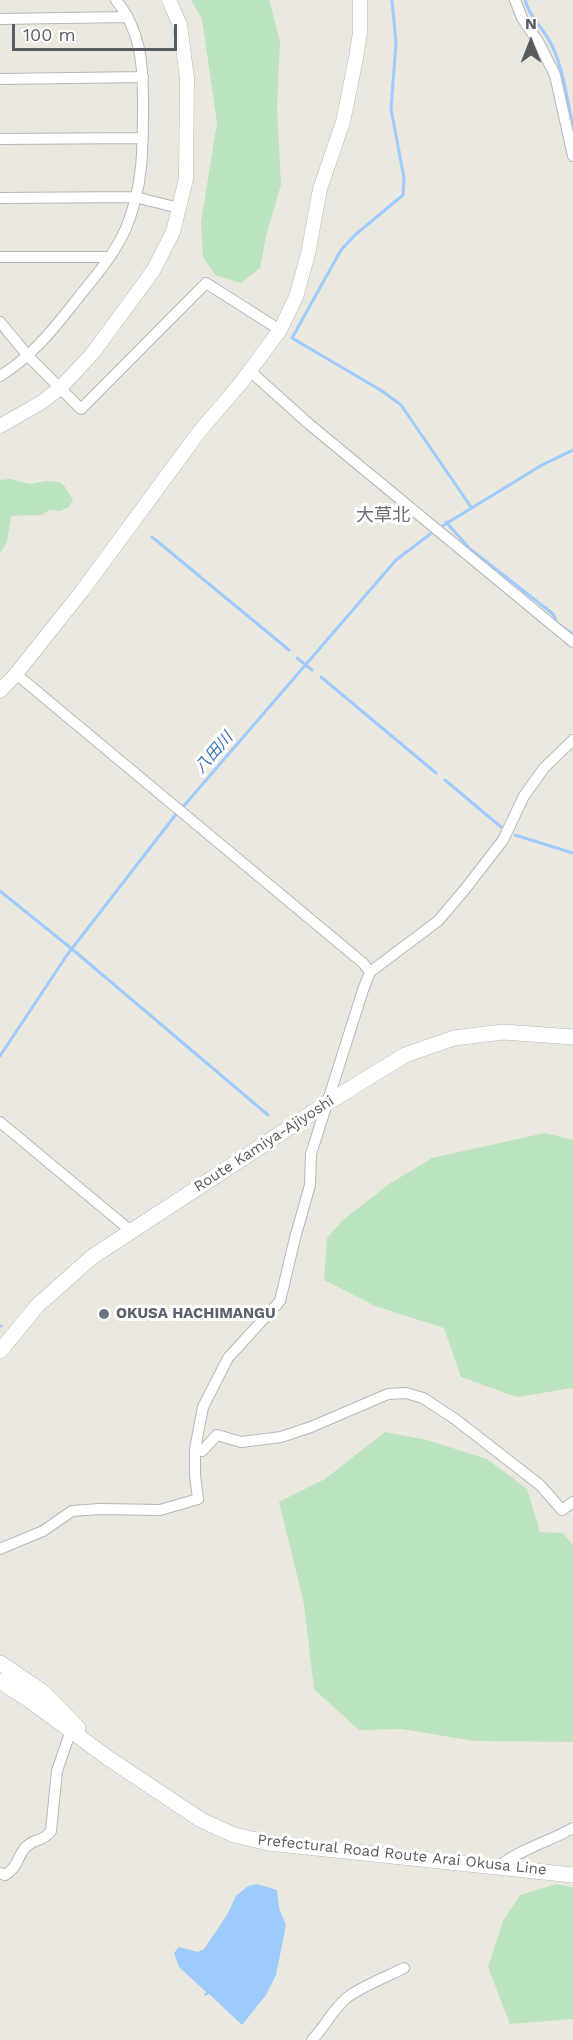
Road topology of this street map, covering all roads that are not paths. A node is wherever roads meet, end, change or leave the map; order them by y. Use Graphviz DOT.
graph roads {
  1 [pos="117,0"];
  2 [pos="169,0"];
  3 [pos="360,0"];
  4 [pos="515,0"];
  5 [pos="128,17"];
  6 [pos="0,19"];
  7 [pos="143,77"];
  8 [pos="0,79"];
  9 [pos="143,138"];
  10 [pos="0,139"];
  11 [pos="573,156"];
  12 [pos="135,197"];
  13 [pos="0,198"];
  14 [pos="179,208"];
  15 [pos="0,257"];
  16 [pos="110,257"];
  17 [pos="0,322"];
  18 [pos="280,330"];
  19 [pos="28,356"];
  20 [pos="250,370"];
  21 [pos="0,376"];
  22 [pos="60,388"];
  23 [pos="0,426"];
  24 [pos="573,642"];
  25 [pos="16,674"];
  26 [pos="0,691"];
  27 [pos="573,740"];
  28 [pos="370,972"];
  29 [pos="573,1037"];
  30 [pos="327,1103"];
  31 [pos="0,1122"];
  32 [pos="131,1231"];
  33 [pos="0,1351"];
  34 [pos="195,1449"];
  35 [pos="573,1502"];
  36 [pos="0,1549"];
  37 [pos="0,1663"];
  38 [pos="0,1681"];
  39 [pos="71,1730"];
  40 [pos="108,1758"];
  41 [pos="573,1828"];
  42 [pos="499,1866"];
  43 [pos="0,1873"];
  44 [pos="573,1875"];
  45 [pos="404,1968"];
  46 [pos="312,2040"];
  1 -- 5 [label="street"];
  2 -- 14 [label="street"];
  3 -- 18 [label="street"];
  4 -- 11 [label="street"];
  5 -- 6 [label="street"];
  5 -- 7 [label="street"];
  7 -- 8 [label="street"];
  7 -- 9 [label="street"];
  9 -- 10 [label="street"];
  9 -- 12 [label="street"];
  12 -- 13 [label="street"];
  12 -- 14 [label="street"];
  12 -- 16 [label="street"];
  14 -- 22 [label="street"];
  15 -- 16 [label="street"];
  16 -- 19 [label="street"];
  17 -- 19 [label="street"];
  18 -- 20 [label="street"];
  18 -- 22 [label="street"];
  19 -- 21 [label="street"];
  19 -- 22 [label="street"];
  20 -- 24 [label="street"];
  20 -- 25 [label="street"];
  22 -- 23 [label="street"];
  25 -- 26 [label="street"];
  25 -- 28 [label="street"];
  27 -- 28 [label="street"];
  28 -- 30 [label="street"];
  29 -- 30 [label="main road, Route Kamiya-Ajiyoshi"];
  30 -- 32 [label="main road, Route Kamiya-Ajiyoshi"];
  30 -- 34 [label="street"];
  31 -- 32 [label="street"];
  32 -- 33 [label="main road, Route Kamiya-Ajiyoshi"];
  34 -- 35 [label="street"];
  34 -- 36 [label="street"];
  37 -- 40 [label="main road, Prefectural Road Route Arai Okusa Line"];
  38 -- 39 [label="main road, Prefectural Road Route Arai Okusa Line"];
  39 -- 40 [label="main road, Prefectural Road Route Arai Okusa Line"];
  39 -- 43 [label="street"];
  40 -- 42 [label="main road, Prefectural Road Route Arai Okusa Line"];
  41 -- 42 [label="street"];
  42 -- 44 [label="main road, Prefectural Road Route Arai Okusa Line"];
  45 -- 46 [label="street"];
}
